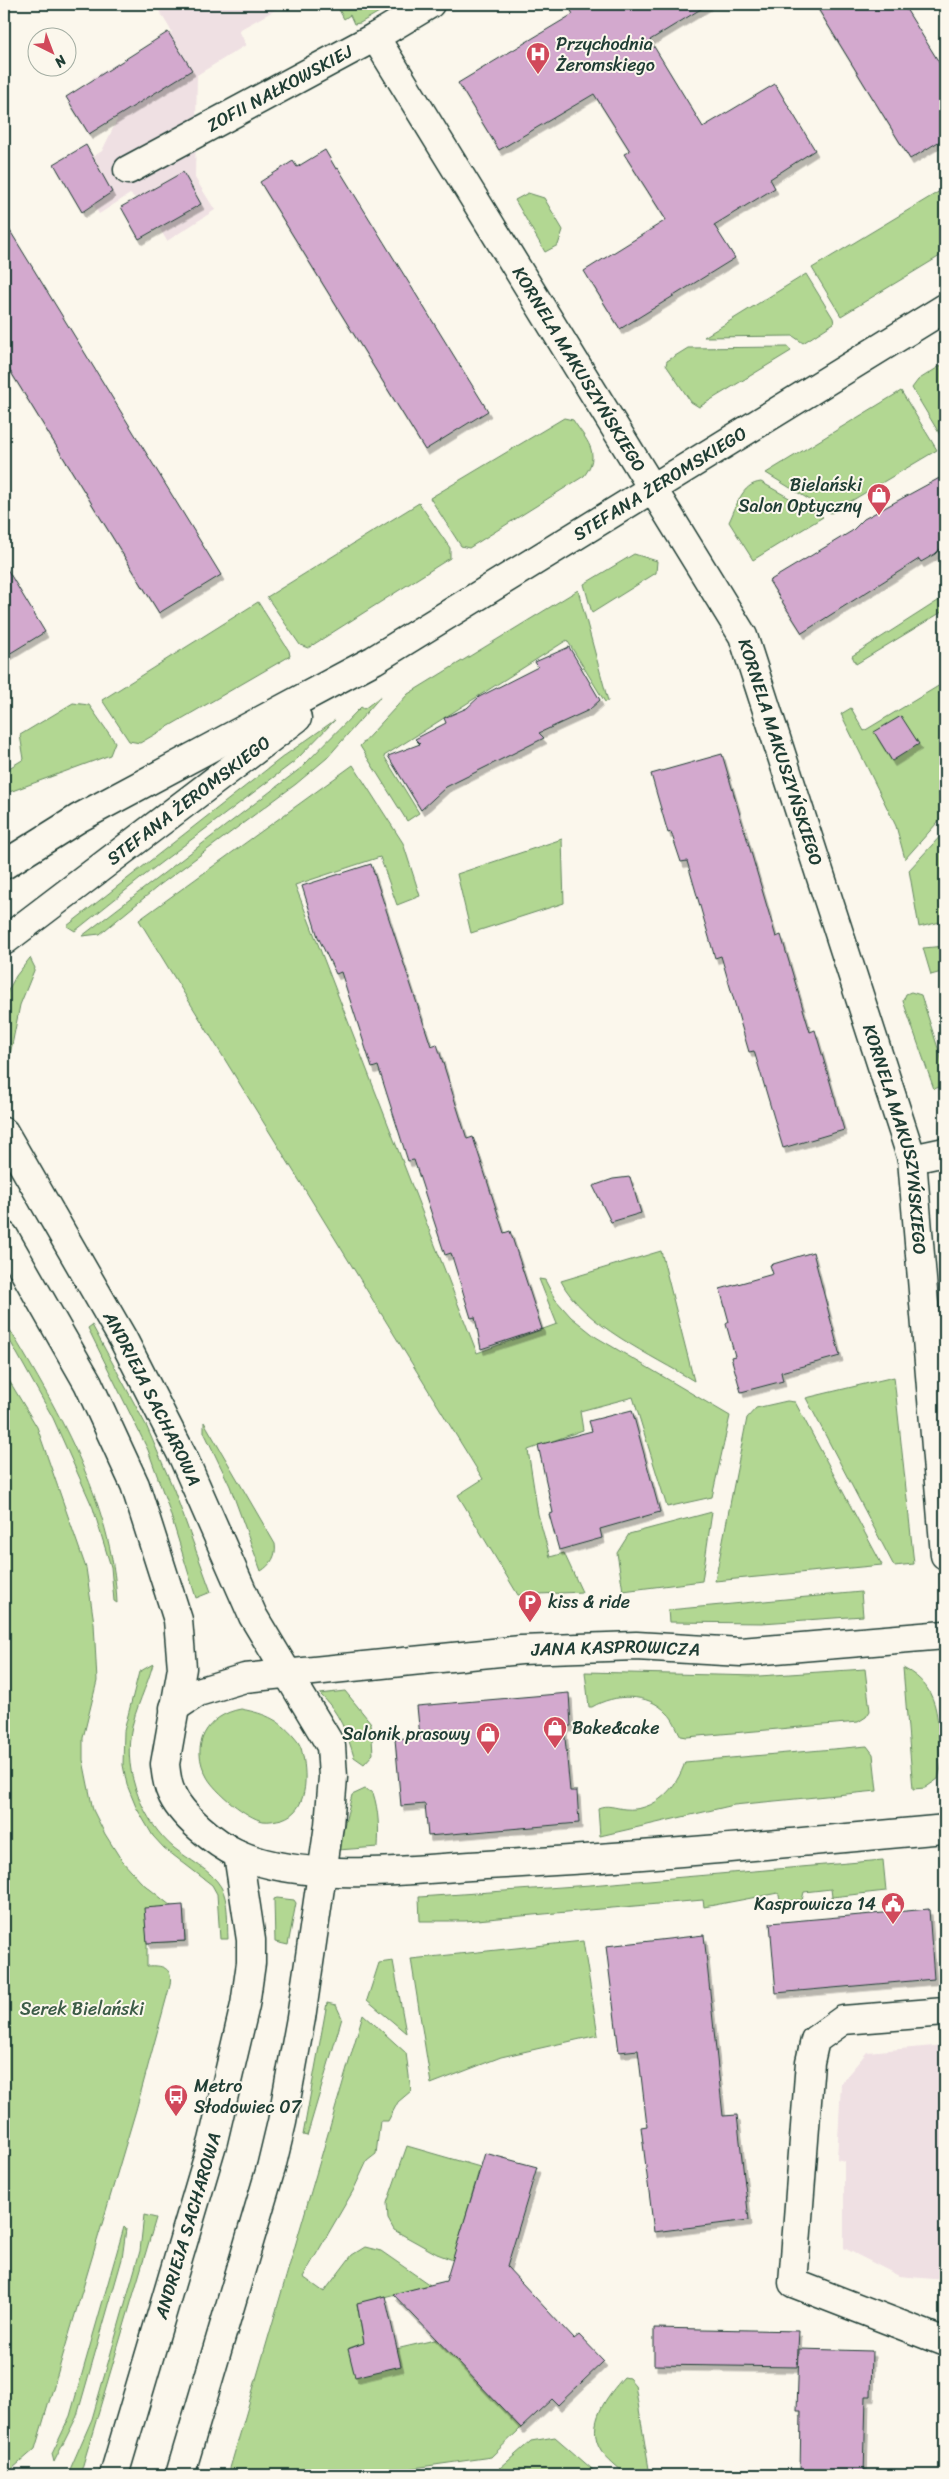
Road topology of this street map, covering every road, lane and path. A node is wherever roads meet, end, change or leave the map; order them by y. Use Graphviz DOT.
graph roads {
  1 [pos="430,4"];
  2 [pos="375,37"];
  3 [pos="128,170"];
  4 [pos="945,308"];
  5 [pos="653,489"];
  6 [pos="374,660"];
  7 [pos="4,865"];
  8 [pos="4,941"];
  9 [pos="4,1132"];
  10 [pos="945,1152"];
  11 [pos="912,1159"];
  12 [pos="4,1236"];
  13 [pos="4,1245"];
  14 [pos="25,1270"];
  15 [pos="945,1555"];
  16 [pos="945,1635"];
  17 [pos="286,1673"];
  18 [pos="174,1708"];
  19 [pos="945,1830"];
  20 [pos="238,1854"];
  21 [pos="322,1871"];
  22 [pos="945,2012"];
  23 [pos="945,2342"];
  24 [pos="114,2475"];
  25 [pos="180,2475"];
  1 -- 2 [label="street, ZOFII NAŁKOWSKIEJ"];
  2 -- 3 [label="street, ZOFII NAŁKOWSKIEJ"];
  2 -- 5 [label="street, KORNELA MAKUSZYŃSKIEGO"];
  4 -- 5 [label="street, STEFANA ŻEROMSKIEGO"];
  5 -- 6 [label="street, STEFANA ŻEROMSKIEGO"];
  5 -- 11 [label="street, KORNELA MAKUSZYŃSKIEGO"];
  6 -- 7 [label="street, STEFANA ŻEROMSKIEGO"];
  6 -- 8 [label="street, STEFANA ŻEROMSKIEGO"];
  9 -- 17 [label="street, ANDRIEJA SACHAROWA"];
  10 -- 11 [label="street"];
  11 -- 15 [label="street, KORNELA MAKUSZYŃSKIEGO"];
  12 -- 14 [label="street"];
  13 -- 14 [label="street"];
  14 -- 18 [label="street"];
  16 -- 17 [label="street, JANA KASPROWICZA"];
  17 -- 18 [label="street, JANA KASPROWICZA"];
  17 -- 21 [label="street, ANDRIEJA SACHAROWA"];
  18 -- 20 [label="street"];
  19 -- 21 [label="street"];
  20 -- 21 [label="street"];
  20 -- 24 [label="street, ANDRIEJA SACHAROWA"];
  21 -- 25 [label="street"];
  22 -- 23 [label="street"];
}
